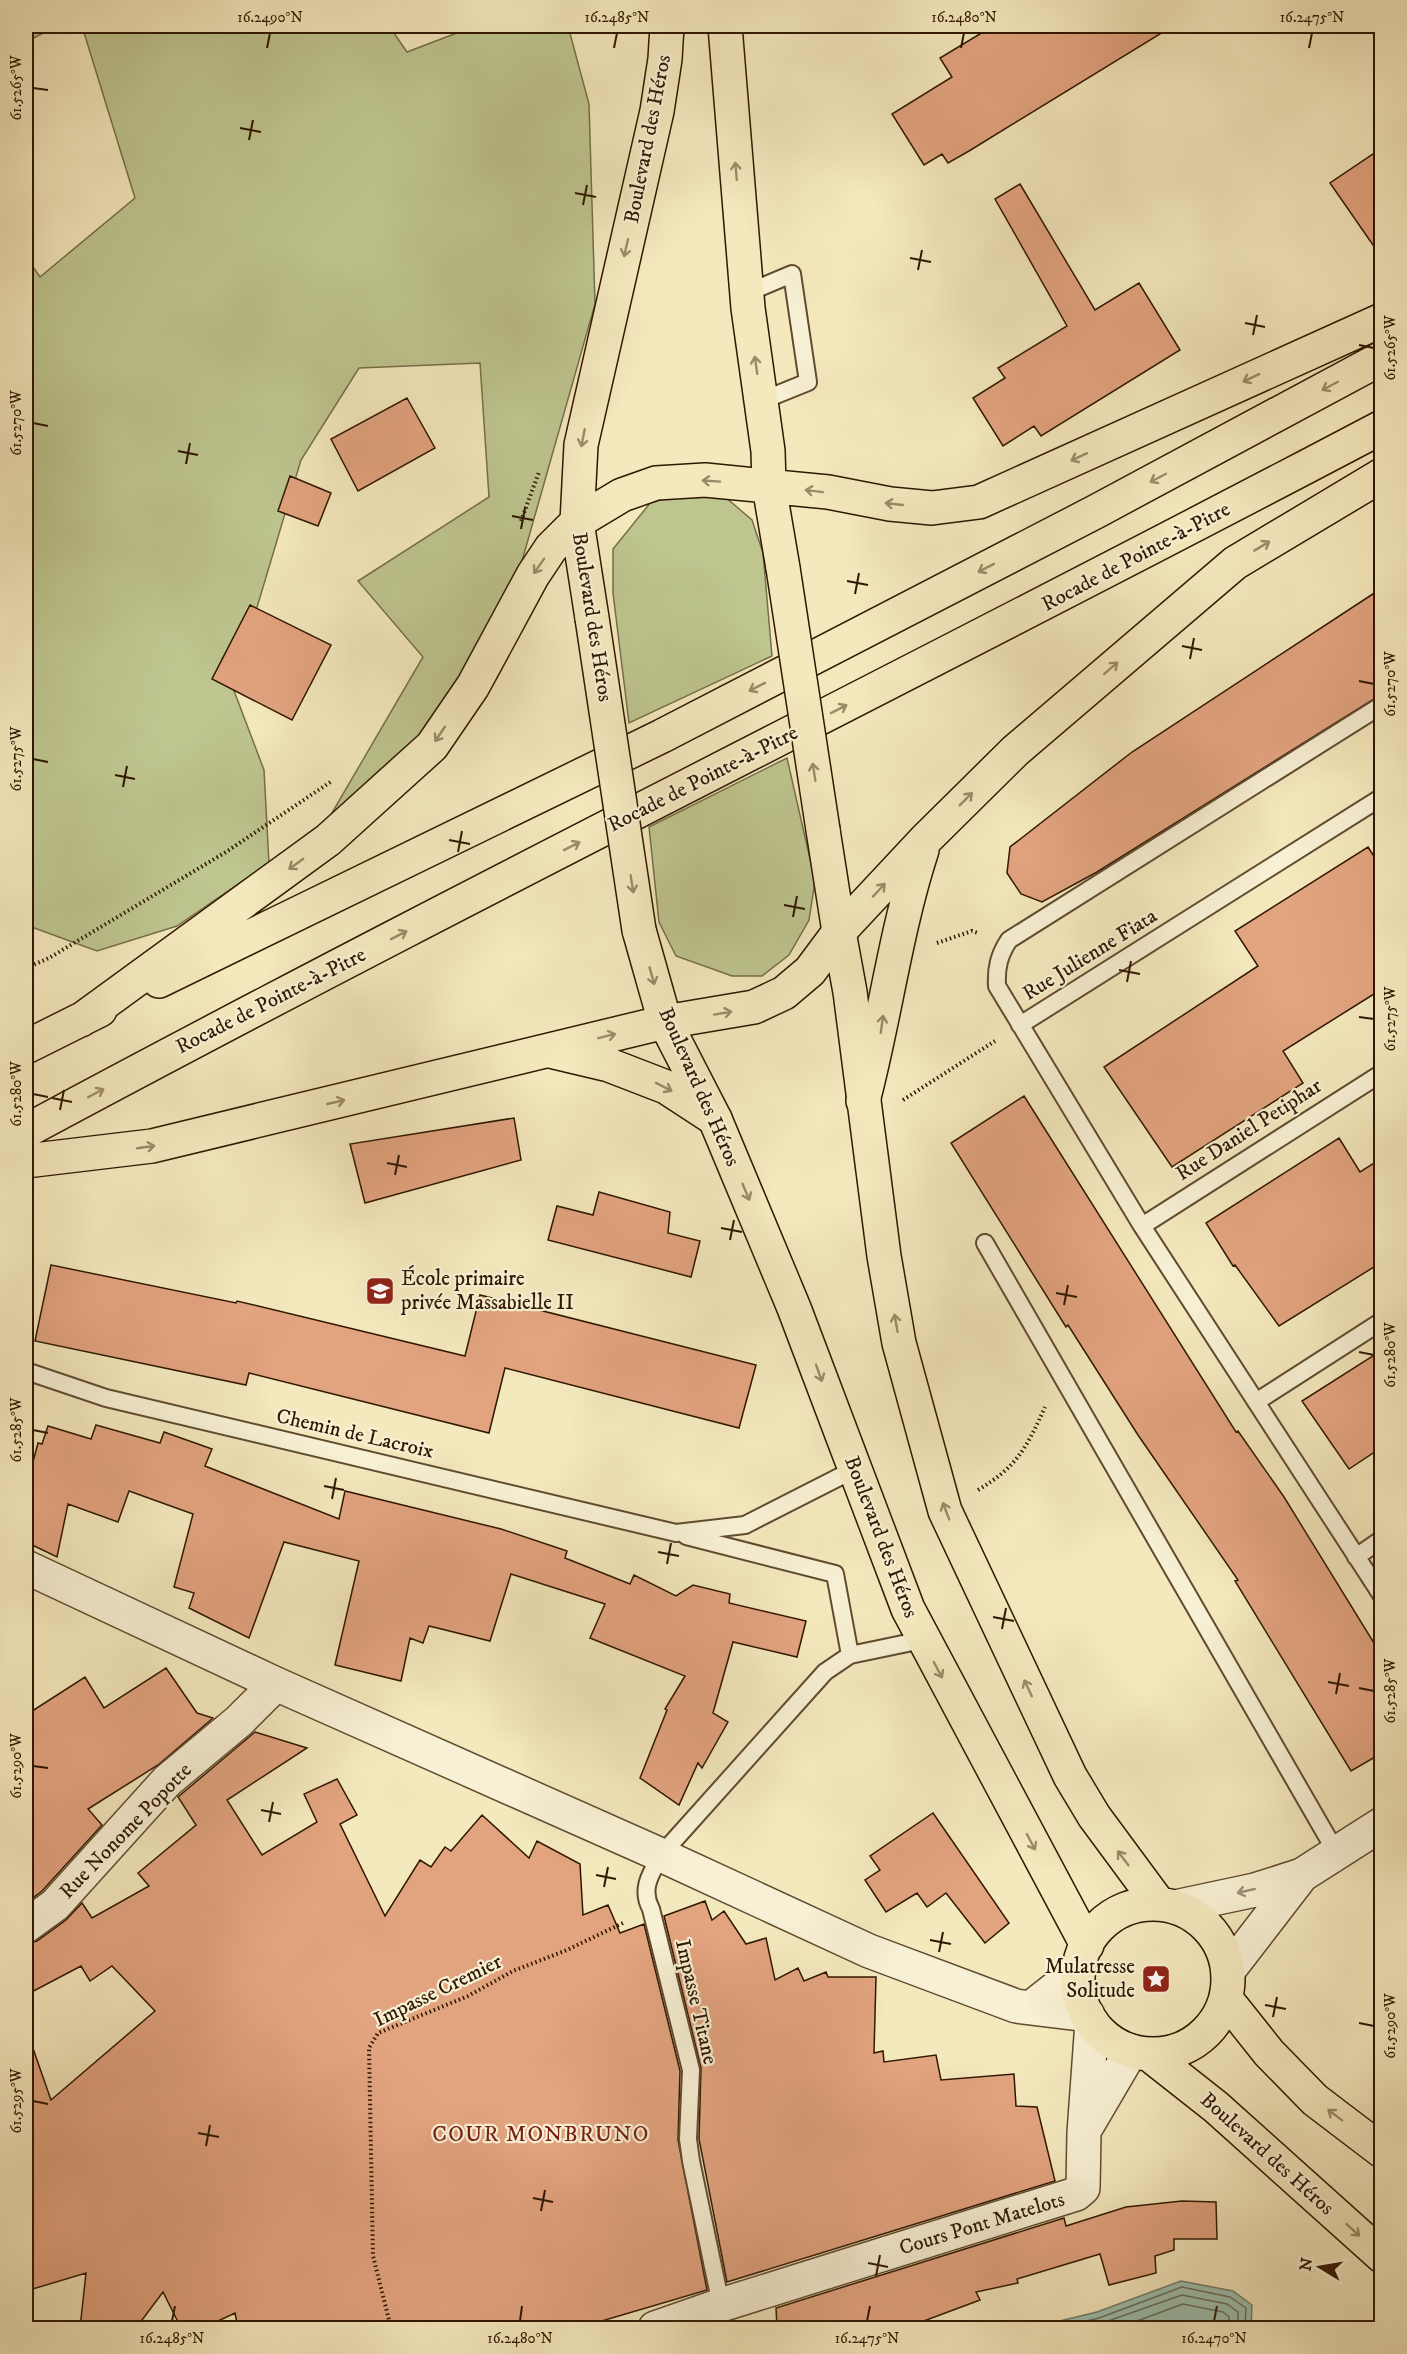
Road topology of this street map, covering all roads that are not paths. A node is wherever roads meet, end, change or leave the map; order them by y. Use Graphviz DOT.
graph roads {
  1 [pos="667,26"];
  2 [pos="725,26"];
  3 [pos="747,293"];
  4 [pos="1382,320"];
  5 [pos="1382,358"];
  6 [pos="761,401"];
  7 [pos="1382,428"];
  8 [pos="1382,475"];
  9 [pos="769,486"];
  10 [pos="578,522"];
  11 [pos="1382,705"];
  12 [pos="1382,797"];
  13 [pos="925,840"];
  14 [pos="839,932"];
  15 [pos="149,969"];
  16 [pos="81,1020"];
  17 [pos="665,1022"];
  18 [pos="1020,1025"];
  19 [pos="26,1029"];
  20 [pos="26,1047"];
  21 [pos="549,1051"];
  22 [pos="1382,1073"];
  23 [pos="865,1112"];
  24 [pos="715,1119"];
  25 [pos="26,1131"];
  26 [pos="40,1159"];
  27 [pos="26,1172"];
  28 [pos="1142,1226"];
  29 [pos="986,1243"];
  30 [pos="1382,1321"];
  31 [pos="26,1371"];
  32 [pos="1256,1402"];
  33 [pos="855,1470"];
  34 [pos="676,1533"];
  35 [pos="1382,1539"];
  36 [pos="1356,1557"];
  37 [pos="26,1567"];
  38 [pos="1382,1596"];
  39 [pos="922,1640"];
  40 [pos="850,1655"];
  41 [pos="276,1684"];
  42 [pos="1382,1824"];
  43 [pos="1336,1852"];
  44 [pos="661,1855"];
  45 [pos="1302,1875"];
  46 [pos="1167,1906"];
  47 [pos="26,1926"];
  48 [pos="1083,1958"];
  49 [pos="1227,1985"];
  50 [pos="1032,2007"];
  51 [pos="1090,2019"];
  52 [pos="1140,2053"];
  53 [pos="1084,2133"];
  54 [pos="1382,2151"];
  55 [pos="1382,2256"];
  56 [pos="722,2305"];
  57 [pos="655,2328"];
  1 -- 10 [label="main road, Boulevard des Héros, one-way"];
  3 -- 2 [label="main road, one-way"];
  6 -- 3 [label="main road, one-way"];
  3 -- 6 [label="lane"];
  4 -- 9 [label="main road, one-way"];
  5 -- 16 [label="main road, one-way"];
  6 -- 9 [label="main road"];
  25 -- 7 [label="main road, Rocade de Pointe-à-Pitre, one-way"];
  13 -- 8 [label="main road, one-way"];
  9 -- 10 [label="main road, one-way"];
  14 -- 9 [label="main road, one-way, bridge"];
  10 -- 15 [label="main road, one-way"];
  10 -- 17 [label="main road, Boulevard des Héros, one-way, bridge"];
  11 -- 18 [label="lane"];
  12 -- 18 [label="lane, Rue Julienne Fiata"];
  14 -- 13 [label="main road, one-way"];
  23 -- 13 [label="main road, one-way"];
  17 -- 14 [label="main road, one-way"];
  14 -- 23 [label="main road"];
  15 -- 16 [label="main road"];
  15 -- 19 [label="main road"];
  16 -- 20 [label="main road"];
  21 -- 17 [label="main road, one-way"];
  17 -- 24 [label="main road, Boulevard des Héros"];
  18 -- 28 [label="lane, Rue Julienne Fiata"];
  21 -- 24 [label="main road, one-way"];
  26 -- 21 [label="main road, one-way"];
  22 -- 28 [label="lane, Rue Daniel Petiphar"];
  46 -- 23 [label="main road, one-way"];
  24 -- 33 [label="main road, Boulevard des Héros, one-way"];
  26 -- 27 [label="main road"];
  28 -- 32 [label="lane, Rue Julienne Fiata"];
  29 -- 43 [label="lane"];
  30 -- 32 [label="lane"];
  31 -- 34 [label="lane, Chemin de Lacroix"];
  32 -- 36 [label="lane, Rue Julienne Fiata"];
  33 -- 34 [label="lane, Chemin de Lacroix"];
  33 -- 39 [label="main road, Boulevard des Héros"];
  34 -- 40 [label="lane, Chemin de Lacroix"];
  35 -- 36 [label="lane"];
  36 -- 38 [label="lane, Rue Julienne Fiata"];
  37 -- 41 [label="street"];
  39 -- 40 [label="lane"];
  39 -- 48 [label="main road, Boulevard des Héros, one-way"];
  40 -- 44 [label="lane, Impasse Titane"];
  41 -- 44 [label="street"];
  41 -- 47 [label="street, Rue Nonome Popotte"];
  42 -- 43 [label="street"];
  43 -- 45 [label="street"];
  44 -- 50 [label="street"];
  44 -- 56 [label="lane, Impasse Titane"];
  45 -- 46 [label="street, one-way"];
  45 -- 49 [label="street"];
  46 -- 48 [label="main road"];
  46 -- 49 [label="main road"];
  48 -- 50 [label="street"];
  48 -- 51 [label="main road"];
  49 -- 52 [label="main road"];
  54 -- 49 [label="main road, one-way"];
  50 -- 51 [label="street"];
  51 -- 52 [label="main road"];
  51 -- 53 [label="street, Cours Pont Matelots"];
  52 -- 53 [label="street"];
  52 -- 55 [label="main road, Boulevard des Héros, one-way"];
  53 -- 56 [label="street, Cours Pont Matelots"];
  56 -- 57 [label="street, Cours Pont Matelots"];
}
